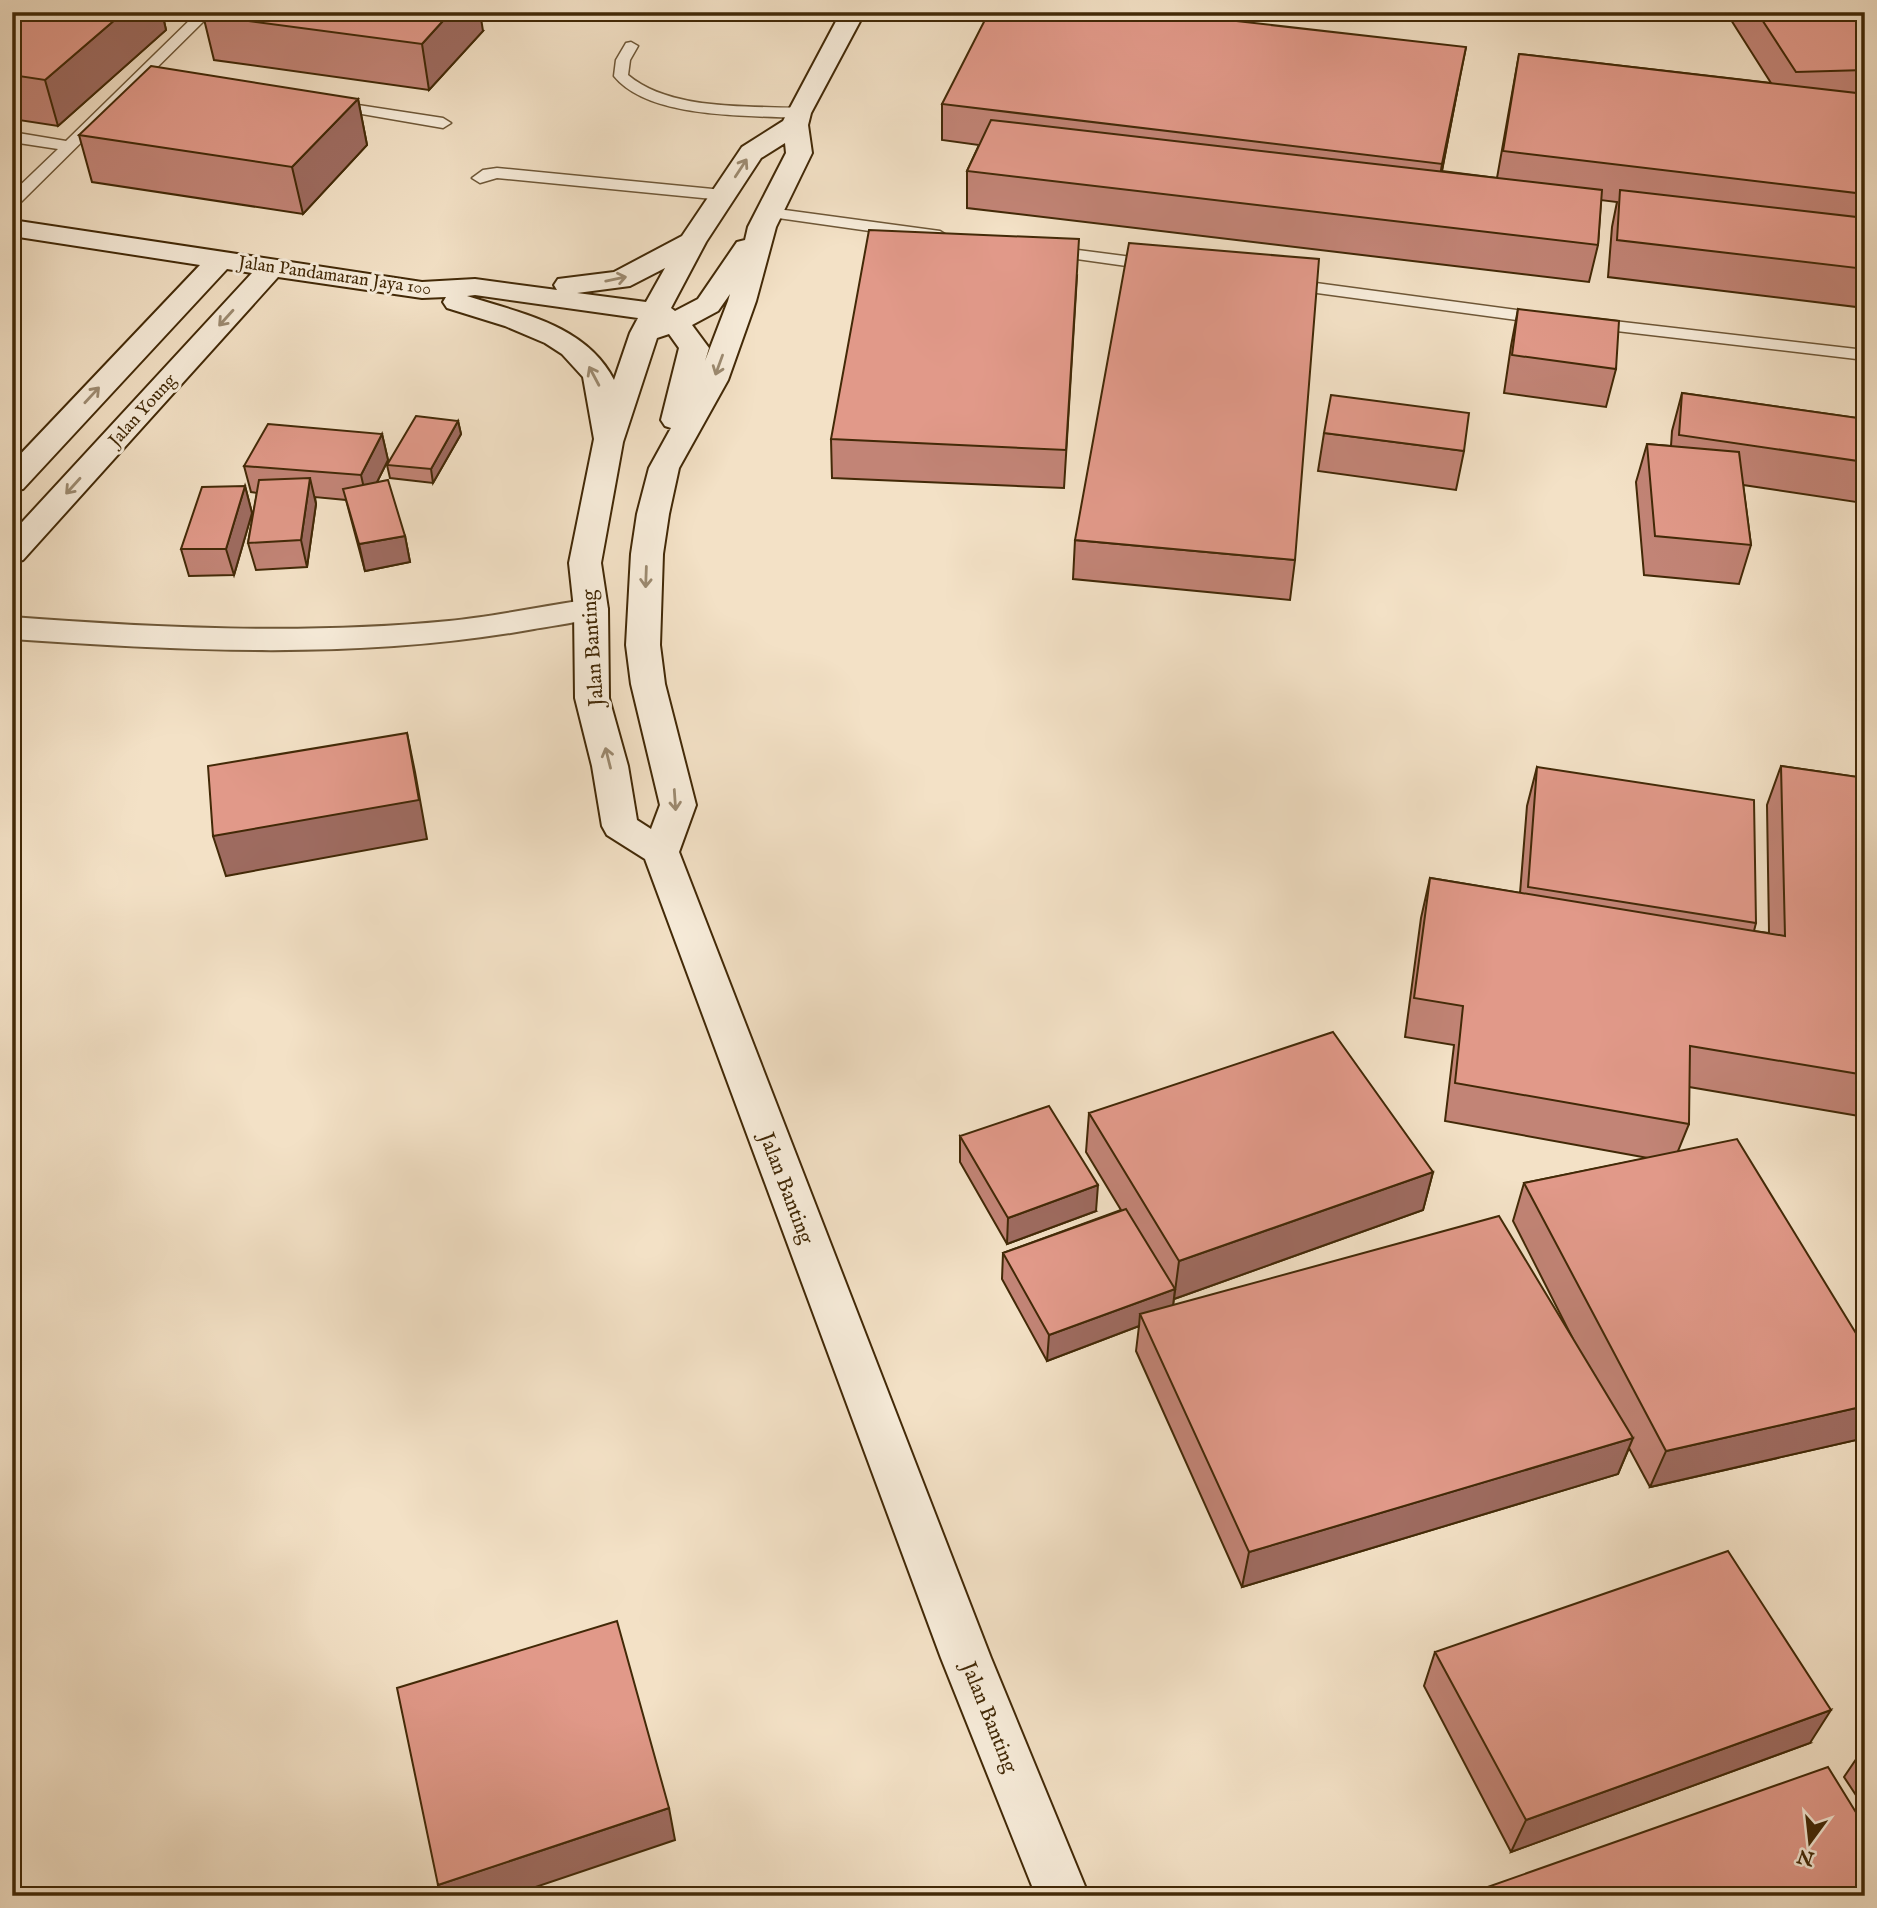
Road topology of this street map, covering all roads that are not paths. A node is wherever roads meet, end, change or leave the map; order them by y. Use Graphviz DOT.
graph roads {
  1 [pos="206,12"];
  2 [pos="853,12"];
  3 [pos="631,46"];
  4 [pos="320,103"];
  5 [pos="797,119"];
  6 [pos="443,123"];
  7 [pos="12,137"];
  8 [pos="69,146"];
  9 [pos="480,178"];
  10 [pos="723,195"];
  11 [pos="12,202"];
  12 [pos="766,220"];
  13 [pos="12,228"];
  14 [pos="950,237"];
  15 [pos="692,242"];
  16 [pos="1034,249"];
  17 [pos="220,259"];
  18 [pos="272,267"];
  19 [pos="1172,268"];
  20 [pos="1269,281"];
  21 [pos="475,298"];
  22 [pos="659,322"];
  23 [pos="1865,355"];
  24 [pos="608,442"];
  25 [pos="664,468"];
  26 [pos="12,482"];
  27 [pos="12,553"];
  28 [pos="591,609"];
  29 [pos="12,628"];
  30 [pos="661,852"];
  31 [pos="1063,1896"];
  1 -- 8 [label="lane"];
  2 -- 5 [label="main road"];
  3 -- 5 [label="lane"];
  4 -- 6 [label="lane"];
  10 -- 5 [label="main road, one-way"];
  5 -- 12 [label="main road"];
  7 -- 8 [label="lane"];
  8 -- 11 [label="lane"];
  9 -- 10 [label="lane"];
  10 -- 15 [label="main road"];
  12 -- 14 [label="lane"];
  12 -- 22 [label="main road"];
  12 -- 25 [label="main road, one-way"];
  13 -- 17 [label="main road, Jalan Pandamaran Jaya 100"];
  21 -- 15 [label="main road, one-way"];
  15 -- 22 [label="main road"];
  16 -- 19 [label="lane"];
  17 -- 18 [label="main road, Jalan Pandamaran Jaya 100"];
  26 -- 17 [label="main road, one-way"];
  18 -- 21 [label="main road, Jalan Pandamaran Jaya 100"];
  18 -- 27 [label="main road, Jalan Young, one-way"];
  20 -- 23 [label="lane"];
  21 -- 22 [label="main road"];
  24 -- 21 [label="main road, one-way"];
  22 -- 24 [label="main road"];
  22 -- 25 [label="main road"];
  24 -- 28 [label="main road, Jalan Banting"];
  25 -- 30 [label="main road, one-way"];
  28 -- 29 [label="main road"];
  30 -- 28 [label="main road, Jalan Banting, one-way"];
  30 -- 31 [label="main road, Jalan Banting"];
}
